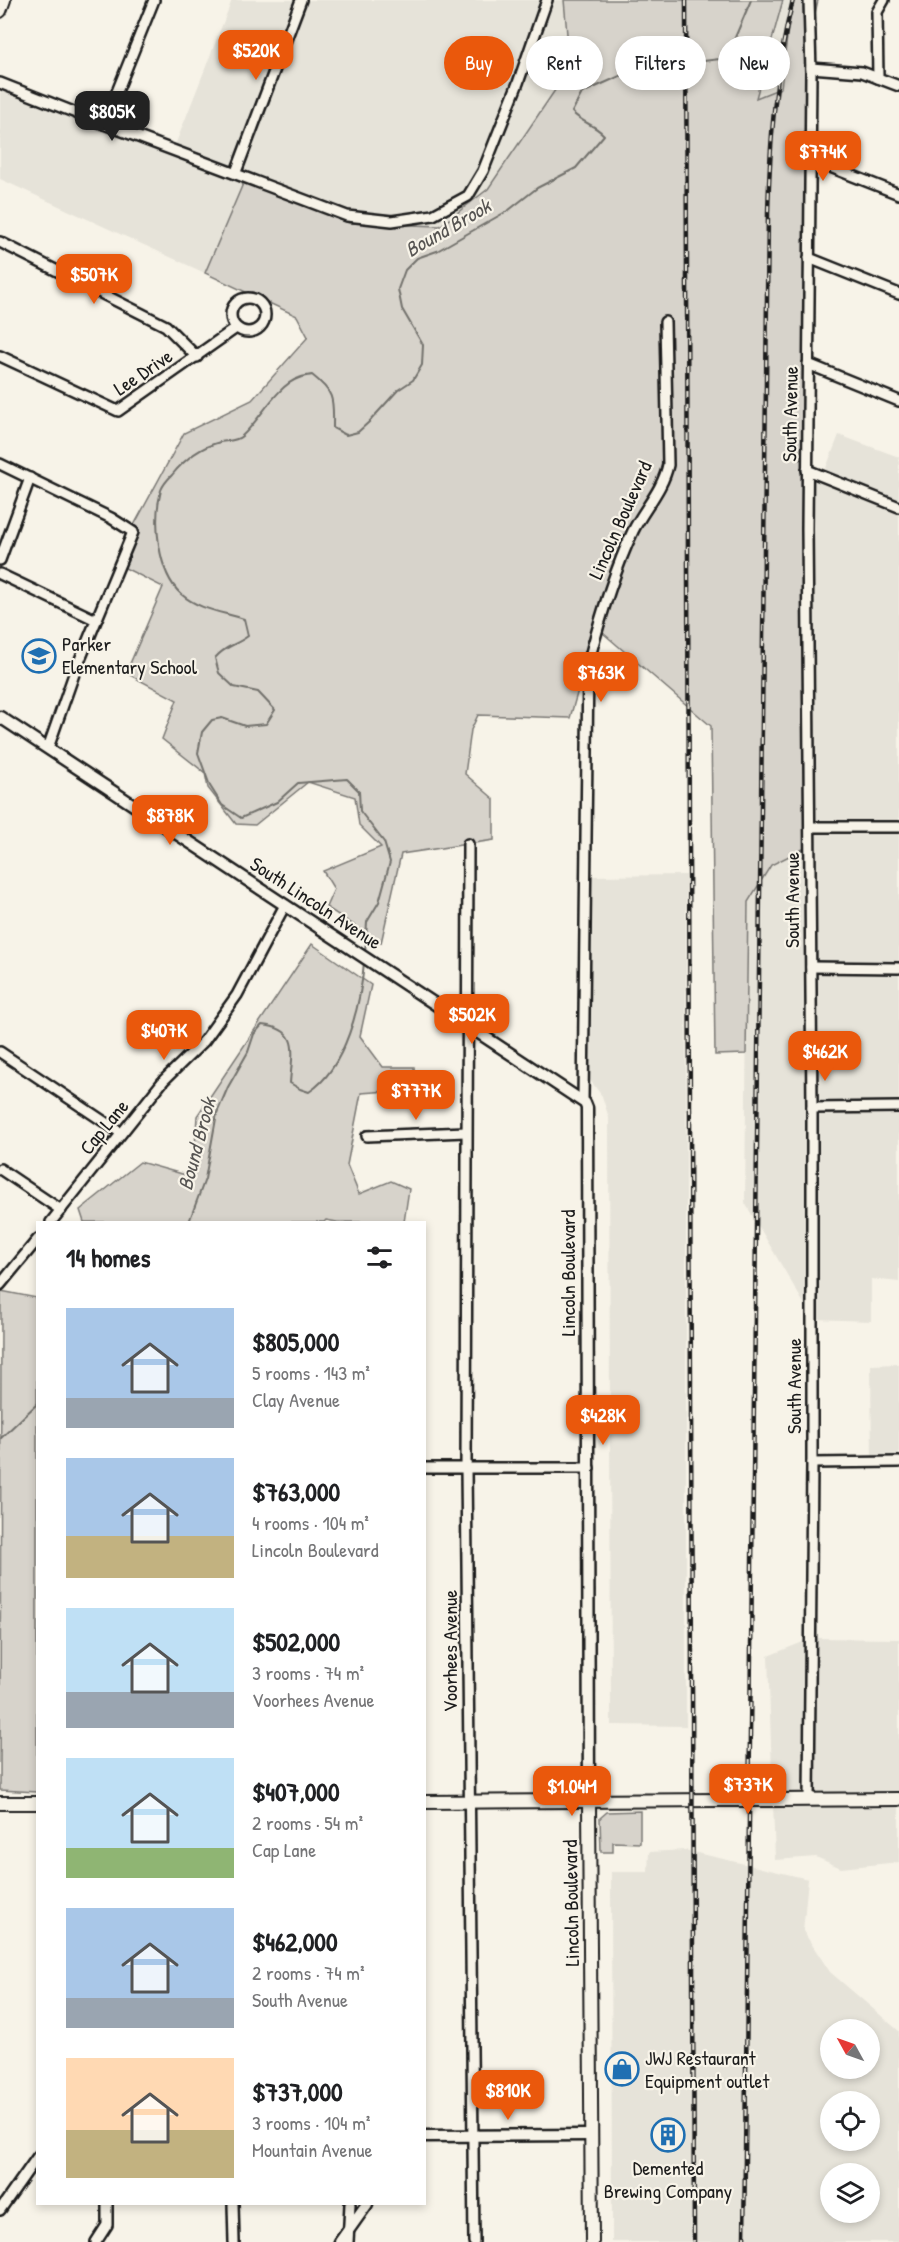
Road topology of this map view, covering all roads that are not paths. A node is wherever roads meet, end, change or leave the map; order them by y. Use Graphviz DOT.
graph roads {
  1 [pos="4,0"];
  2 [pos="154,0"];
  3 [pos="301,0"];
  4 [pos="547,0"];
  5 [pos="809,0"];
  6 [pos="884,0"];
  7 [pos="0,11"];
  8 [pos="811,68"];
  9 [pos="878,78"];
  10 [pos="0,82"];
  11 [pos="899,86"];
  12 [pos="104,124"];
  13 [pos="810,159"];
  14 [pos="236,172"];
  15 [pos="899,194"];
  16 [pos="0,243"];
  17 [pos="809,258"];
  18 [pos="899,294"];
  19 [pos="665,322"];
  20 [pos="236,328"];
  21 [pos="0,356"];
  22 [pos="196,357"];
  23 [pos="808,364"];
  24 [pos="899,401"];
  25 [pos="0,464"];
  26 [pos="807,470"];
  27 [pos="30,478"];
  28 [pos="899,507"];
  29 [pos="0,560"];
  30 [pos="0,574"];
  31 [pos="96,620"];
  32 [pos="0,717"];
  33 [pos="48,748"];
  34 [pos="810,827"];
  35 [pos="899,827"];
  36 [pos="468,844"];
  37 [pos="285,905"];
  38 [pos="811,967"];
  39 [pos="899,968"];
  40 [pos="467,1024"];
  41 [pos="0,1052"];
  42 [pos="583,1100"];
  43 [pos="899,1107"];
  44 [pos="812,1108"];
  45 [pos="466,1132"];
  46 [pos="121,1133"];
  47 [pos="367,1136"];
  48 [pos="0,1169"];
  49 [pos="61,1210"];
  50 [pos="52,1221"];
  51 [pos="36,1241"];
  52 [pos="0,1285"];
  53 [pos="899,1462"];
  54 [pos="812,1463"];
  55 [pos="426,1468"];
  56 [pos="466,1468"];
  57 [pos="589,1468"];
  58 [pos="899,1799"];
  59 [pos="809,1800"];
  60 [pos="426,1802"];
  61 [pos="469,1802"];
  62 [pos="589,1802"];
  63 [pos="0,1803"];
  64 [pos="36,1803"];
  65 [pos="591,2135"];
  66 [pos="426,2136"];
  67 [pos="473,2136"];
  68 [pos="36,2159"];
  69 [pos="107,2205"];
  70 [pos="233,2205"];
  71 [pos="350,2205"];
  72 [pos="366,2205"];
  73 [pos="0,2210"];
  74 [pos="348,2236"];
  75 [pos="96,2242"];
  76 [pos="234,2242"];
  77 [pos="340,2242"];
  78 [pos="474,2242"];
  79 [pos="592,2242"];
  1 -- 7 [label="main road"];
  2 -- 12 [label="street"];
  3 -- 14 [label="street"];
  4 -- 14 [label="street"];
  5 -- 8 [label="street, South Avenue"];
  6 -- 9 [label="street"];
  8 -- 9 [label="street"];
  8 -- 13 [label="street, South Avenue"];
  9 -- 11 [label="street"];
  10 -- 12 [label="street"];
  12 -- 14 [label="street"];
  13 -- 15 [label="street"];
  13 -- 17 [label="street, South Avenue"];
  16 -- 22 [label="street"];
  17 -- 18 [label="street"];
  17 -- 23 [label="street, South Avenue"];
  19 -- 42 [label="street, Lincoln Boulevard"];
  20 -- 22 [label="street, Lee Drive"];
  21 -- 22 [label="street, Lee Drive"];
  23 -- 24 [label="street"];
  23 -- 26 [label="street, South Avenue"];
  25 -- 27 [label="street"];
  26 -- 28 [label="street"];
  26 -- 34 [label="street, South Avenue"];
  27 -- 29 [label="street"];
  27 -- 31 [label="street"];
  30 -- 31 [label="street"];
  31 -- 33 [label="street"];
  32 -- 33 [label="street, South Lincoln Avenue"];
  33 -- 37 [label="street, South Lincoln Avenue"];
  34 -- 35 [label="street"];
  34 -- 38 [label="street, South Avenue"];
  36 -- 40 [label="street, Voorhees Avenue"];
  37 -- 40 [label="street, South Lincoln Avenue"];
  37 -- 46 [label="street, Cap Lane"];
  38 -- 39 [label="street"];
  38 -- 44 [label="street, South Avenue"];
  40 -- 42 [label="street, South Lincoln Avenue"];
  40 -- 45 [label="street, Voorhees Avenue"];
  41 -- 46 [label="street"];
  42 -- 57 [label="street, Lincoln Boulevard"];
  43 -- 44 [label="street"];
  44 -- 54 [label="street, South Avenue"];
  45 -- 47 [label="street"];
  45 -- 56 [label="street, Voorhees Avenue"];
  46 -- 49 [label="street, Cap Lane"];
  48 -- 49 [label="street"];
  49 -- 50 [label="street, Cap Lane"];
  51 -- 52 [label="street"];
  53 -- 54 [label="street"];
  54 -- 59 [label="street, South Avenue"];
  55 -- 56 [label="street"];
  56 -- 57 [label="street"];
  56 -- 61 [label="street, Voorhees Avenue"];
  57 -- 62 [label="street, Lincoln Boulevard"];
  58 -- 59 [label="main road"];
  59 -- 62 [label="main road, bridge"];
  60 -- 61 [label="main road"];
  61 -- 62 [label="main road"];
  61 -- 67 [label="street, Voorhees Avenue"];
  62 -- 65 [label="main road, Lincoln Boulevard"];
  63 -- 64 [label="main road"];
  65 -- 67 [label="street"];
  65 -- 79 [label="main road, Lincoln Boulevard"];
  66 -- 67 [label="street"];
  67 -- 78 [label="street, Voorhees Avenue"];
  68 -- 73 [label="street"];
  69 -- 75 [label="street"];
  70 -- 76 [label="street"];
  71 -- 74 [label="street"];
  72 -- 74 [label="street"];
  74 -- 77 [label="street"];
}
